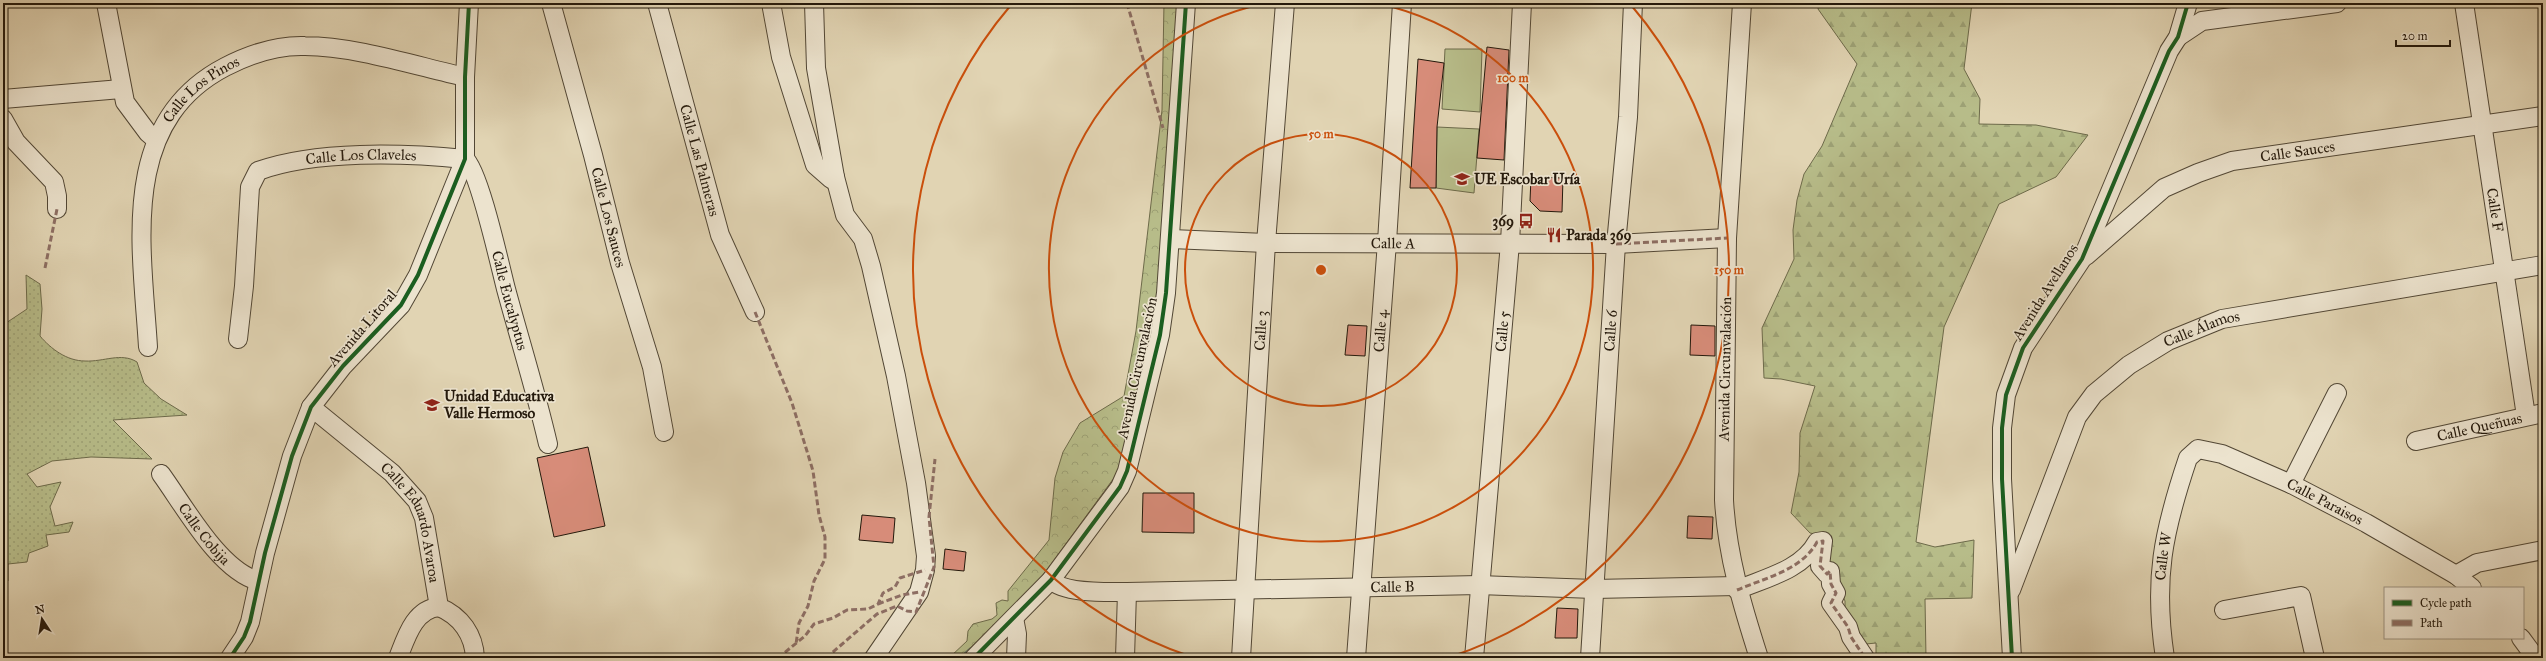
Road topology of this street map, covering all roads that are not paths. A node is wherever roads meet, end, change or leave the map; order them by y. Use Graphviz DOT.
graph roads {
  1 [pos="106,3"];
  2 [pos="469,3"];
  3 [pos="550,3"];
  4 [pos="657,3"];
  5 [pos="771,3"];
  6 [pos="814,3"];
  7 [pos="1186,3"];
  8 [pos="1285,3"];
  9 [pos="1402,3"];
  10 [pos="1522,3"];
  11 [pos="1633,3"];
  12 [pos="1742,3"];
  13 [pos="2188,3"];
  14 [pos="2337,3"];
  15 [pos="2464,3"];
  16 [pos="2178,37"];
  17 [pos="465,77"];
  18 [pos="121,88"];
  19 [pos="3,99"];
  20 [pos="2543,116"];
  21 [pos="3,119"];
  22 [pos="2481,127"];
  23 [pos="156,139"];
  24 [pos="465,159"];
  25 [pos="835,178"];
  26 [pos="57,209"];
  27 [pos="1727,238"];
  28 [pos="1171,239"];
  29 [pos="1387,242"];
  30 [pos="1266,243"];
  31 [pos="1510,243"];
  32 [pos="1616,244"];
  33 [pos="2082,259"];
  34 [pos="2543,265"];
  35 [pos="2504,272"];
  36 [pos="755,312"];
  37 [pos="238,339"];
  38 [pos="148,347"];
  39 [pos="2337,393"];
  40 [pos="311,407"];
  41 [pos="2534,415"];
  42 [pos="664,432"];
  43 [pos="2416,441"];
  44 [pos="548,444"];
  45 [pos="2188,458"];
  46 [pos="161,474"];
  47 [pos="2291,484"];
  48 [pos="2543,550"];
  49 [pos="2456,575"];
  50 [pos="1052,580"];
  51 [pos="258,581"];
  52 [pos="1479,585"];
  53 [pos="2471,587"];
  54 [pos="1361,588"];
  55 [pos="1737,588"];
  56 [pos="1594,589"];
  57 [pos="1245,590"];
  58 [pos="1127,592"];
  59 [pos="2008,596"];
  60 [pos="439,607"];
  61 [pos="2224,610"];
  62 [pos="1014,618"];
  63 [pos="2522,639"];
  64 [pos="2537,654"];
  65 [pos="230,658"];
  66 [pos="398,658"];
  67 [pos="475,658"];
  68 [pos="874,658"];
  69 [pos="974,658"];
  70 [pos="1016,658"];
  71 [pos="1125,658"];
  72 [pos="1241,658"];
  73 [pos="1356,658"];
  74 [pos="1474,658"];
  75 [pos="1590,658"];
  76 [pos="1760,658"];
  77 [pos="1865,658"];
  78 [pos="2012,658"];
  79 [pos="2164,658"];
  80 [pos="2315,658"];
  1 -- 18 [label="street"];
  2 -- 17 [label="street, Avenida Litoral"];
  3 -- 42 [label="street, Calle Los Sauces"];
  4 -- 36 [label="street, Calle Las Palmeras"];
  5 -- 25 [label="street"];
  6 -- 25 [label="street"];
  7 -- 28 [label="street, Avenida Circunvalación"];
  8 -- 30 [label="street, Calle 3"];
  9 -- 29 [label="street, Calle 4"];
  10 -- 31 [label="street, Calle 5"];
  11 -- 32 [label="street, Calle 6"];
  12 -- 27 [label="street, Avenida Circunvalación"];
  13 -- 16 [label="street, Avenida Avellanos"];
  14 -- 16 [label="street"];
  15 -- 22 [label="street, Calle F"];
  16 -- 33 [label="street, Avenida Avellanos"];
  17 -- 23 [label="street, Calle Los Pinos"];
  17 -- 24 [label="street, Avenida Litoral"];
  18 -- 19 [label="street"];
  18 -- 23 [label="street"];
  20 -- 22 [label="street, Calle Sauces"];
  21 -- 26 [label="street"];
  22 -- 33 [label="street, Calle Sauces"];
  22 -- 35 [label="street, Calle F"];
  23 -- 38 [label="street, Calle Los Pinos"];
  24 -- 37 [label="street, Calle Los Claveles"];
  24 -- 40 [label="street, Avenida Litoral"];
  24 -- 44 [label="street, Calle Eucalyptus"];
  25 -- 68 [label="street"];
  27 -- 32 [label="street, Calle A"];
  27 -- 55 [label="street, Avenida Circunvalación"];
  28 -- 30 [label="street, Calle A"];
  28 -- 50 [label="street, Avenida Circunvalación"];
  29 -- 30 [label="street, Calle A"];
  29 -- 31 [label="street, Calle A"];
  29 -- 54 [label="street, Calle 4"];
  30 -- 57 [label="street, Calle 3"];
  31 -- 32 [label="street, Calle A"];
  31 -- 52 [label="street, Calle 5"];
  32 -- 56 [label="street, Calle 6"];
  33 -- 59 [label="street, Avenida Avellanos"];
  34 -- 35 [label="street, Calle Álamos"];
  35 -- 41 [label="street, Calle F"];
  35 -- 59 [label="street, Calle Álamos"];
  39 -- 47 [label="street"];
  40 -- 51 [label="street, Avenida Litoral"];
  40 -- 60 [label="street, Calle Eduardo Avaroa"];
  41 -- 43 [label="street, Calle Queñuas"];
  45 -- 47 [label="street, Calle Paraisos"];
  45 -- 79 [label="street, Calle W"];
  46 -- 51 [label="street, Calle Cobija"];
  47 -- 49 [label="street, Calle Paraisos"];
  48 -- 49 [label="street"];
  49 -- 53 [label="street, Calle Paraisos"];
  50 -- 58 [label="street, Calle B"];
  50 -- 62 [label="street, Avenida Circunvalación"];
  51 -- 65 [label="street, Avenida Litoral"];
  52 -- 54 [label="street, Calle B"];
  52 -- 56 [label="street, Calle B"];
  52 -- 74 [label="street, Calle 5"];
  54 -- 57 [label="street, Calle B"];
  54 -- 73 [label="street, Calle 4"];
  55 -- 56 [label="street, Calle B"];
  55 -- 76 [label="street, Avenida Circunvalación"];
  55 -- 77 [label="street"];
  56 -- 75 [label="street, Calle 6"];
  57 -- 58 [label="street, Calle B"];
  57 -- 72 [label="street, Calle 3"];
  58 -- 71 [label="street"];
  59 -- 78 [label="street, Avenida Avellanos"];
  60 -- 66 [label="street"];
  60 -- 67 [label="street, Calle Eduardo Avaroa"];
  61 -- 80 [label="street"];
  62 -- 69 [label="street, Avenida Circunvalación"];
  62 -- 70 [label="street"];
  63 -- 64 [label="street"];
}
